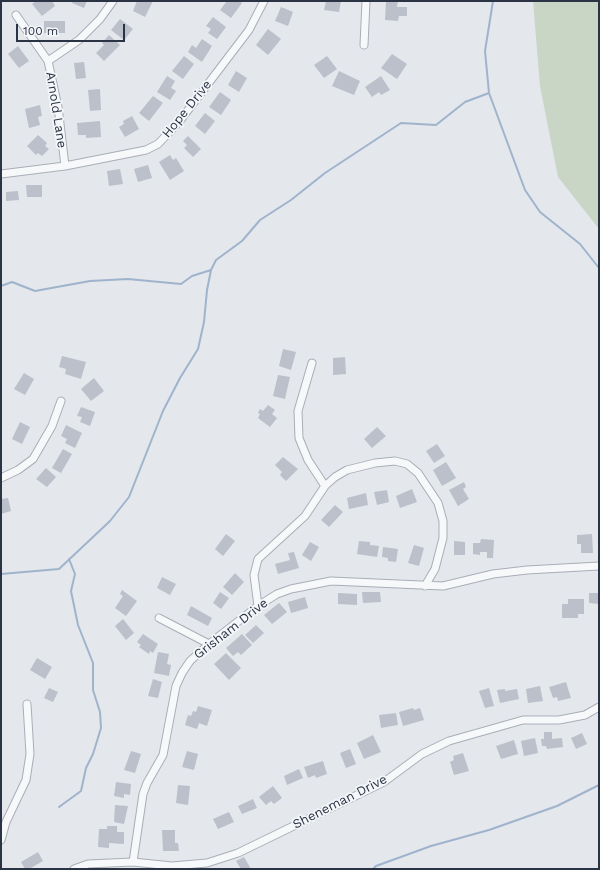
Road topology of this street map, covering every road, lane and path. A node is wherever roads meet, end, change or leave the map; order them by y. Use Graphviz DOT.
graph roads {
  1 [pos="112,1"];
  2 [pos="264,1"];
  3 [pos="366,1"];
  4 [pos="16,15"];
  5 [pos="364,45"];
  6 [pos="48,60"];
  7 [pos="65,166"];
  8 [pos="1,174"];
  9 [pos="312,363"];
  10 [pos="61,401"];
  11 [pos="1,478"];
  12 [pos="325,486"];
  13 [pos="599,566"];
  14 [pos="425,586"];
  15 [pos="258,606"];
  16 [pos="159,618"];
  17 [pos="209,644"];
  18 [pos="27,704"];
  19 [pos="599,707"];
  20 [pos="1,840"];
  21 [pos="133,862"];
  22 [pos="74,869"];
  1 -- 6 [label="street"];
  2 -- 7 [label="street, Hope Drive"];
  3 -- 5 [label="street"];
  4 -- 6 [label="street, Arnold Lane"];
  6 -- 7 [label="street, Arnold Lane"];
  7 -- 8 [label="street, Hope Drive"];
  9 -- 12 [label="street"];
  10 -- 11 [label="street"];
  12 -- 14 [label="street"];
  12 -- 15 [label="street"];
  13 -- 14 [label="street, Grisham Drive"];
  14 -- 15 [label="street, Grisham Drive"];
  15 -- 17 [label="street, Grisham Drive"];
  16 -- 17 [label="street"];
  17 -- 21 [label="street, Grisham Drive"];
  18 -- 20 [label="street"];
  19 -- 21 [label="street, Sheneman Drive"];
  21 -- 22 [label="street, Sheneman Drive"];
}
